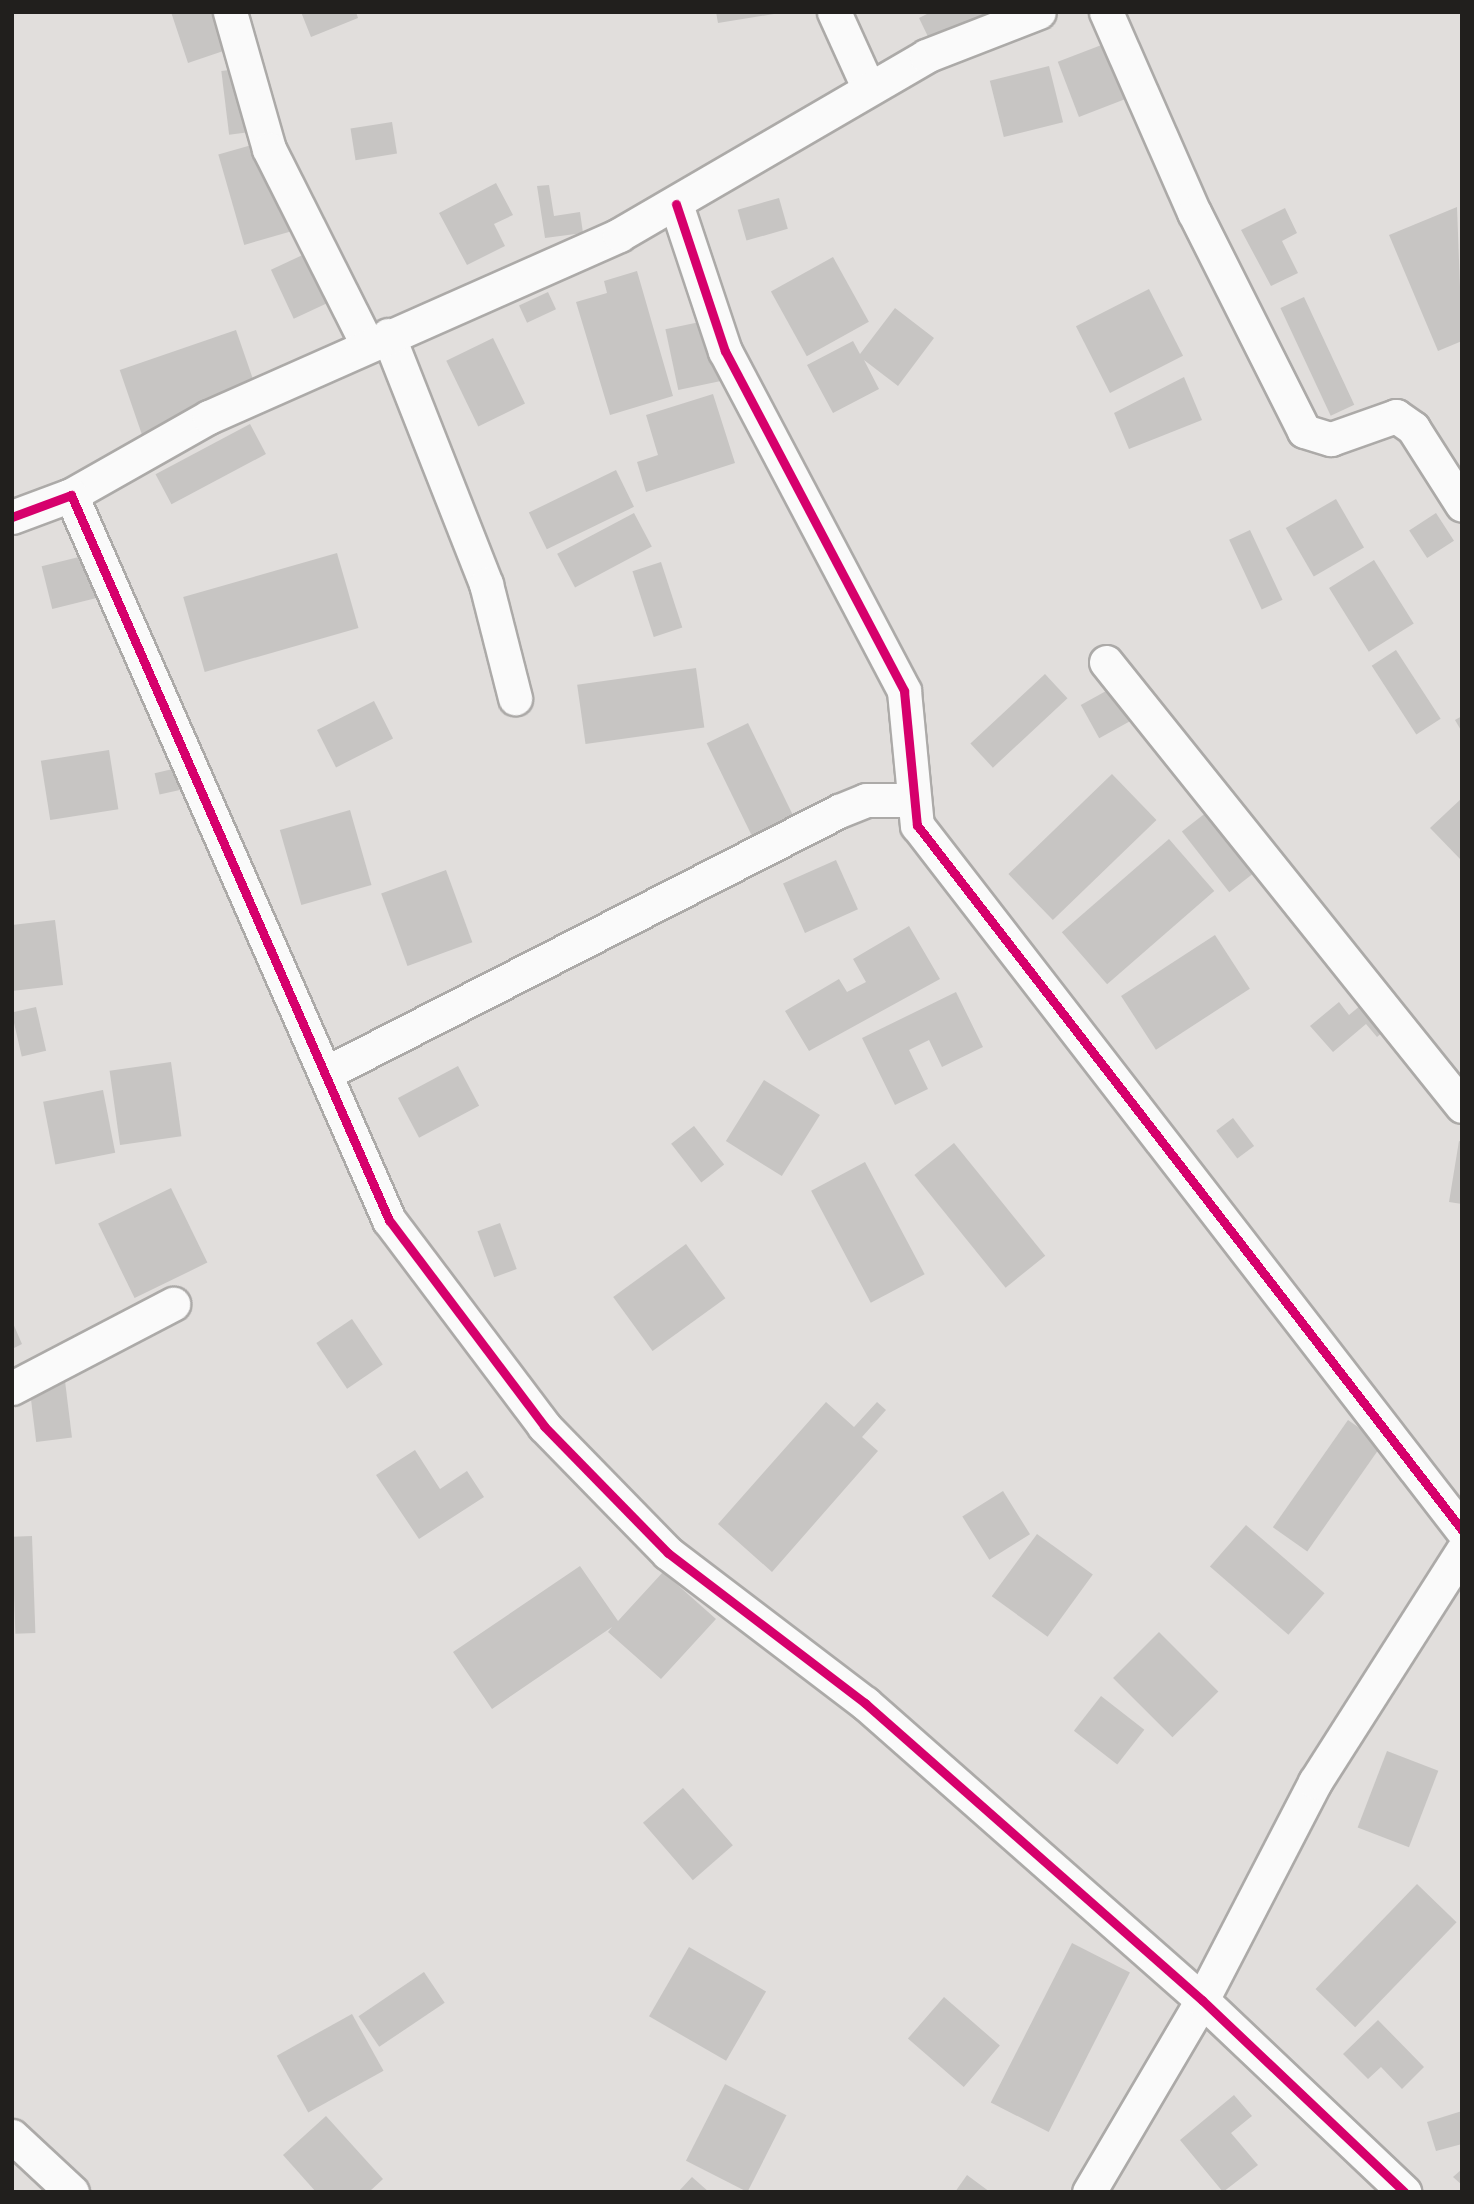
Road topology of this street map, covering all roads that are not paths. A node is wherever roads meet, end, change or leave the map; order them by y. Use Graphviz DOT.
graph roads {
  1 [pos="230,12"];
  2 [pos="834,12"];
  3 [pos="1039,12"];
  4 [pos="1106,12"];
  5 [pos="868,87"];
  6 [pos="676,204"];
  7 [pos="377,340"];
  8 [pos="71,495"];
  9 [pos="1462,505"];
  10 [pos="12,517"];
  11 [pos="1106,662"];
  12 [pos="515,698"];
  13 [pos="910,800"];
  14 [pos="328,1072"];
  15 [pos="1462,1106"];
  16 [pos="173,1304"];
  17 [pos="12,1388"];
  18 [pos="1462,1530"];
  19 [pos="1462,1550"];
  20 [pos="1202,2000"];
  21 [pos="12,2136"];
  22 [pos="72,2192"];
  23 [pos="1089,2192"];
  24 [pos="1404,2192"];
  1 -- 7 [label="street"];
  2 -- 5 [label="street"];
  3 -- 5 [label="street"];
  4 -- 9 [label="street"];
  5 -- 6 [label="street"];
  6 -- 7 [label="street"];
  6 -- 13 [label="street"];
  7 -- 8 [label="street"];
  7 -- 12 [label="street"];
  8 -- 10 [label="street"];
  8 -- 14 [label="street"];
  11 -- 15 [label="street"];
  13 -- 14 [label="street"];
  13 -- 18 [label="street"];
  14 -- 20 [label="street"];
  16 -- 17 [label="street"];
  19 -- 20 [label="street"];
  20 -- 23 [label="street"];
  20 -- 24 [label="street"];
  21 -- 22 [label="street"];
}
